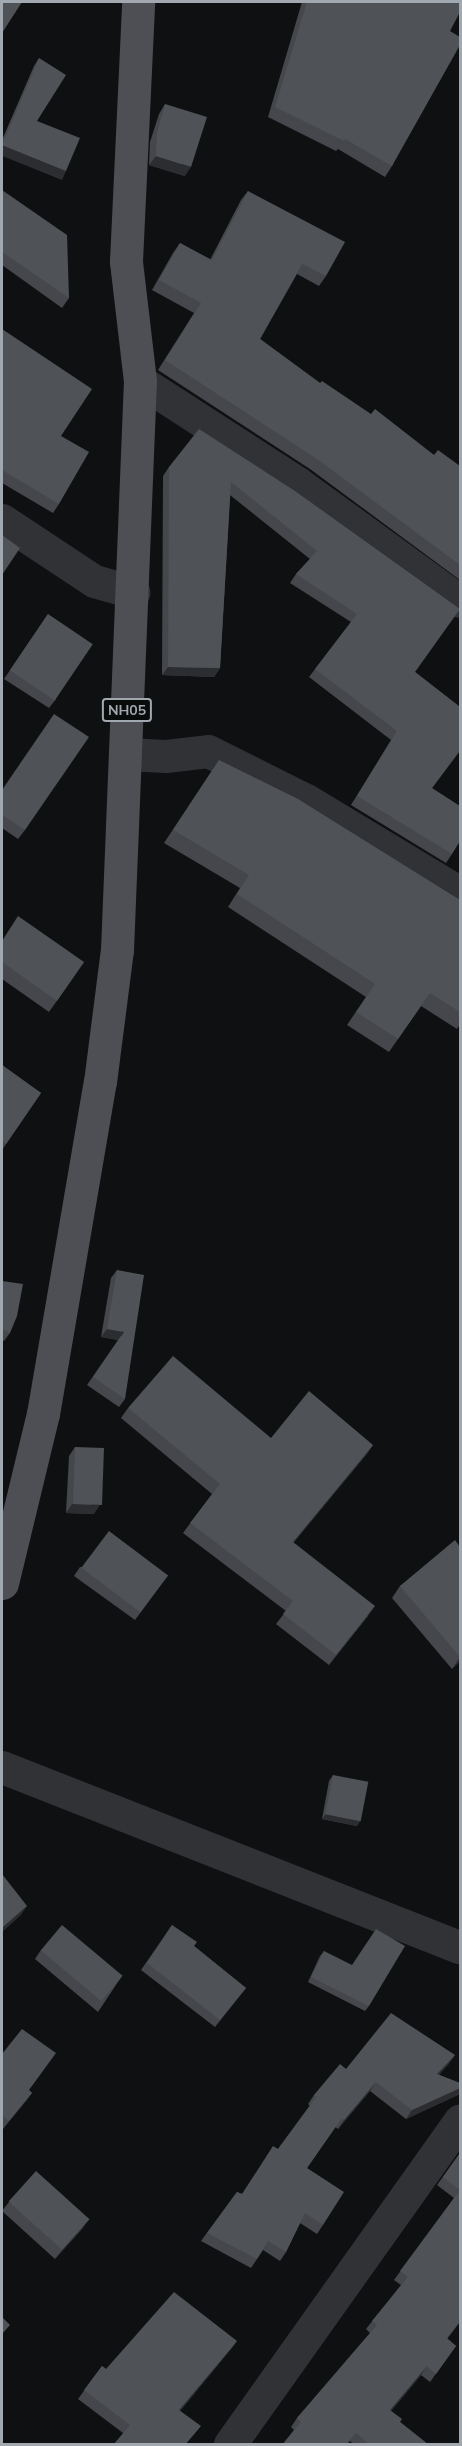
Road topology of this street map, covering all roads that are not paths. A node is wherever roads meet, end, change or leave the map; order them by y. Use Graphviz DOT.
graph roads {
  1 [pos="138,2"];
  2 [pos="140,381"];
  3 [pos="2,520"];
  4 [pos="133,592"];
  5 [pos="460,601"];
  6 [pos="125,754"];
  7 [pos="460,893"];
  8 [pos="2,1583"];
  9 [pos="2,1767"];
  10 [pos="460,1947"];
  11 [pos="460,2120"];
  12 [pos="230,2445"];
  1 -- 2 [label="main road, NH05"];
  2 -- 4 [label="main road, NH05"];
  2 -- 5 [label="street"];
  3 -- 4 [label="street"];
  4 -- 6 [label="main road, NH05"];
  6 -- 7 [label="street"];
  6 -- 8 [label="main road, NH05"];
  9 -- 10 [label="street"];
  11 -- 12 [label="street"];
}
